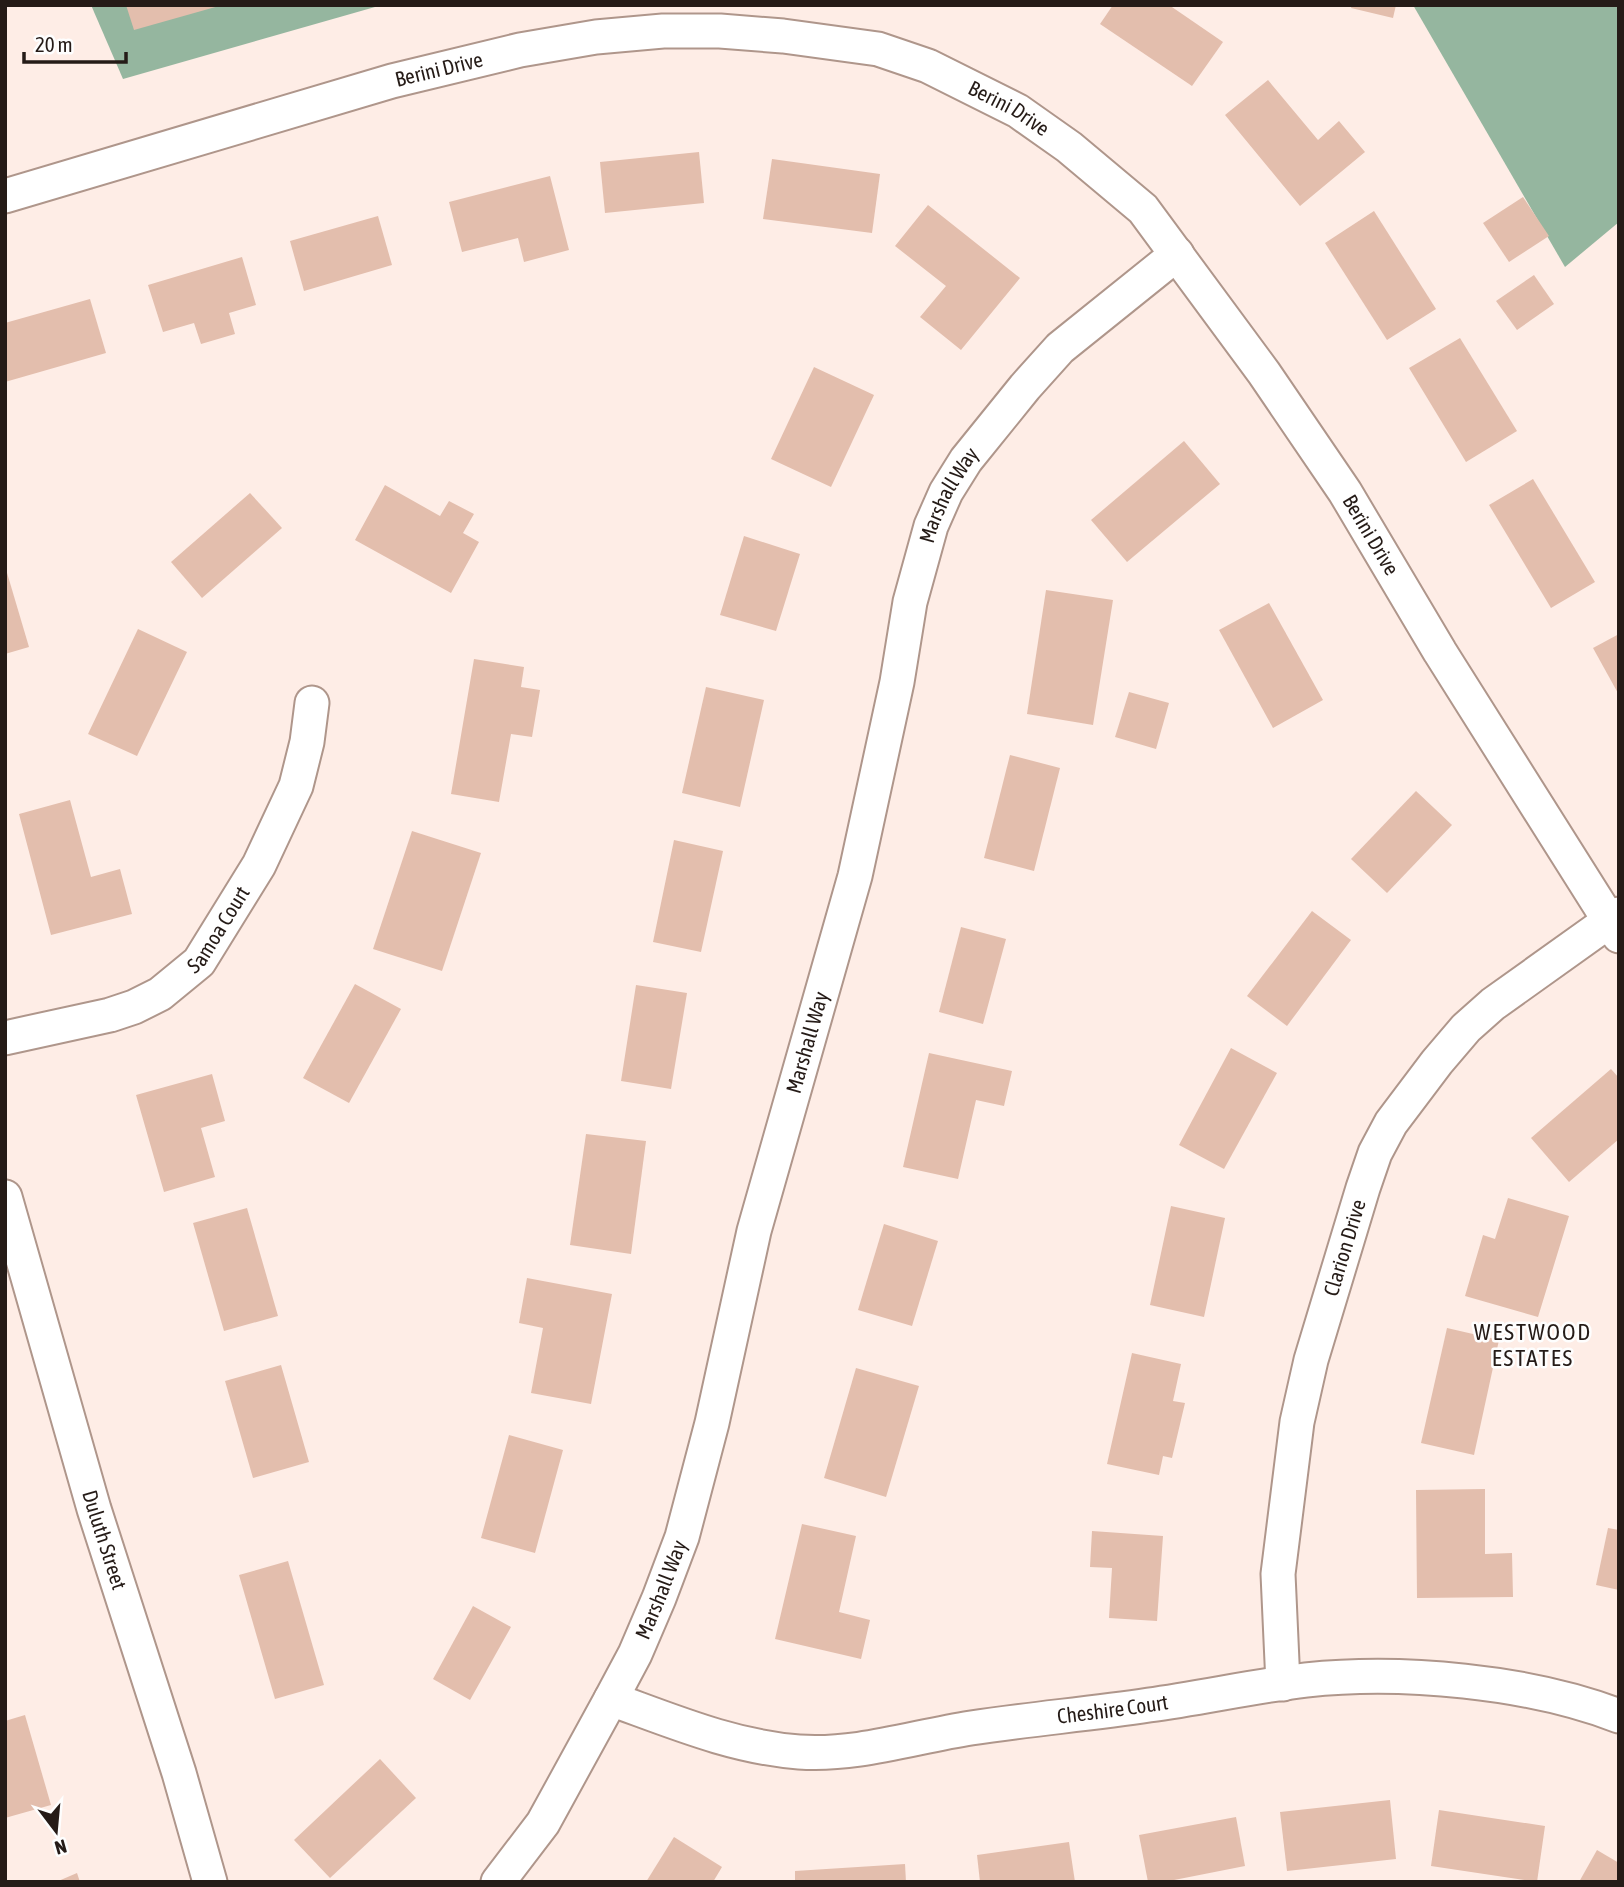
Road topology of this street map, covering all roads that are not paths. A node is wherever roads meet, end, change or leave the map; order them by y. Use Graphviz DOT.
graph roads {
  1 [pos="5,196"];
  2 [pos="1177,254"];
  3 [pos="312,702"];
  4 [pos="1615,923"];
  5 [pos="5,1038"];
  6 [pos="5,1197"];
  7 [pos="1283,1684"];
  8 [pos="611,1699"];
  9 [pos="1619,1716"];
  10 [pos="210,1882"];
  11 [pos="498,1882"];
  1 -- 2 [label="street, Berini Drive"];
  2 -- 4 [label="street, Berini Drive"];
  2 -- 8 [label="street, Marshall Way"];
  3 -- 5 [label="street, Samoa Court"];
  4 -- 7 [label="street, Clarion Drive"];
  6 -- 10 [label="street, Duluth Street"];
  7 -- 8 [label="street, Cheshire Court"];
  7 -- 9 [label="street, Cheshire Court"];
  8 -- 11 [label="street, Marshall Way"];
}
